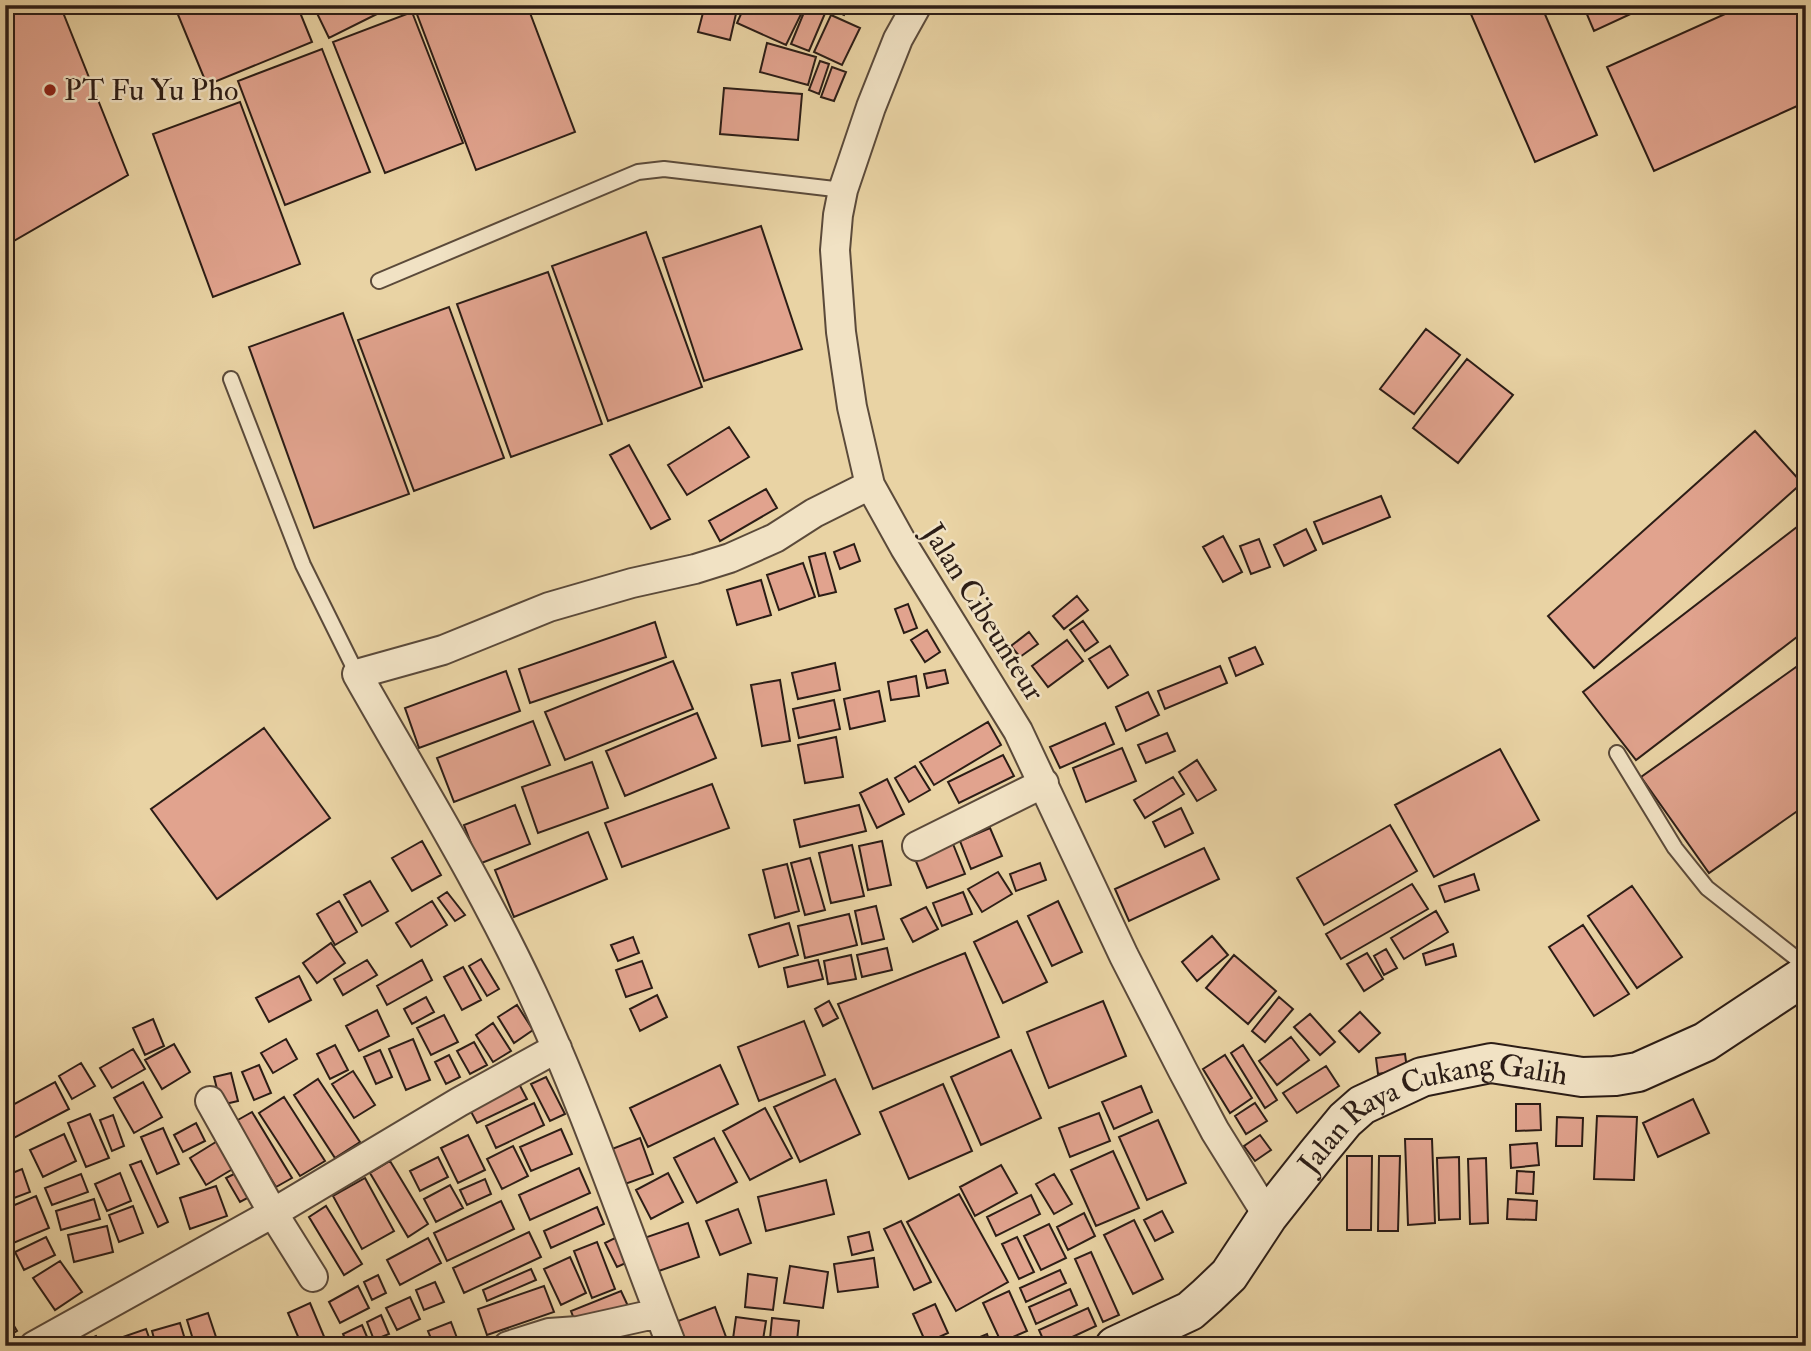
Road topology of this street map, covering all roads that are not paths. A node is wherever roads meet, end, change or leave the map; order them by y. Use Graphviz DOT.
graph roads {
  1 [pos="917,5"];
  2 [pos="844,190"];
  3 [pos="379,281"];
  4 [pos="231,379"];
  5 [pos="870,485"];
  6 [pos="357,674"];
  7 [pos="1617,753"];
  8 [pos="1044,783"];
  9 [pos="917,846"];
  10 [pos="1806,966"];
  11 [pos="1806,975"];
  12 [pos="557,1048"];
  13 [pos="210,1101"];
  14 [pos="273,1213"];
  15 [pos="1268,1216"];
  16 [pos="313,1277"];
  17 [pos="659,1313"];
  18 [pos="34,1346"];
  19 [pos="508,1346"];
  20 [pos="672,1346"];
  21 [pos="1115,1346"];
  1 -- 2 [label="street, Jalan Cibeunteur"];
  2 -- 3 [label="lane"];
  2 -- 5 [label="street, Jalan Cibeunteur"];
  4 -- 6 [label="lane"];
  5 -- 6 [label="street"];
  5 -- 8 [label="street, Jalan Cibeunteur"];
  6 -- 12 [label="street"];
  7 -- 10 [label="lane"];
  8 -- 9 [label="street"];
  8 -- 15 [label="street, Jalan Cibeunteur"];
  11 -- 15 [label="main road, Jalan Raya Cukang Galih"];
  12 -- 14 [label="street"];
  12 -- 17 [label="street"];
  13 -- 14 [label="street"];
  14 -- 16 [label="street"];
  14 -- 18 [label="street"];
  15 -- 21 [label="main road, Jalan Raya Cukang Galih"];
  17 -- 19 [label="street"];
  17 -- 20 [label="street"];
}
